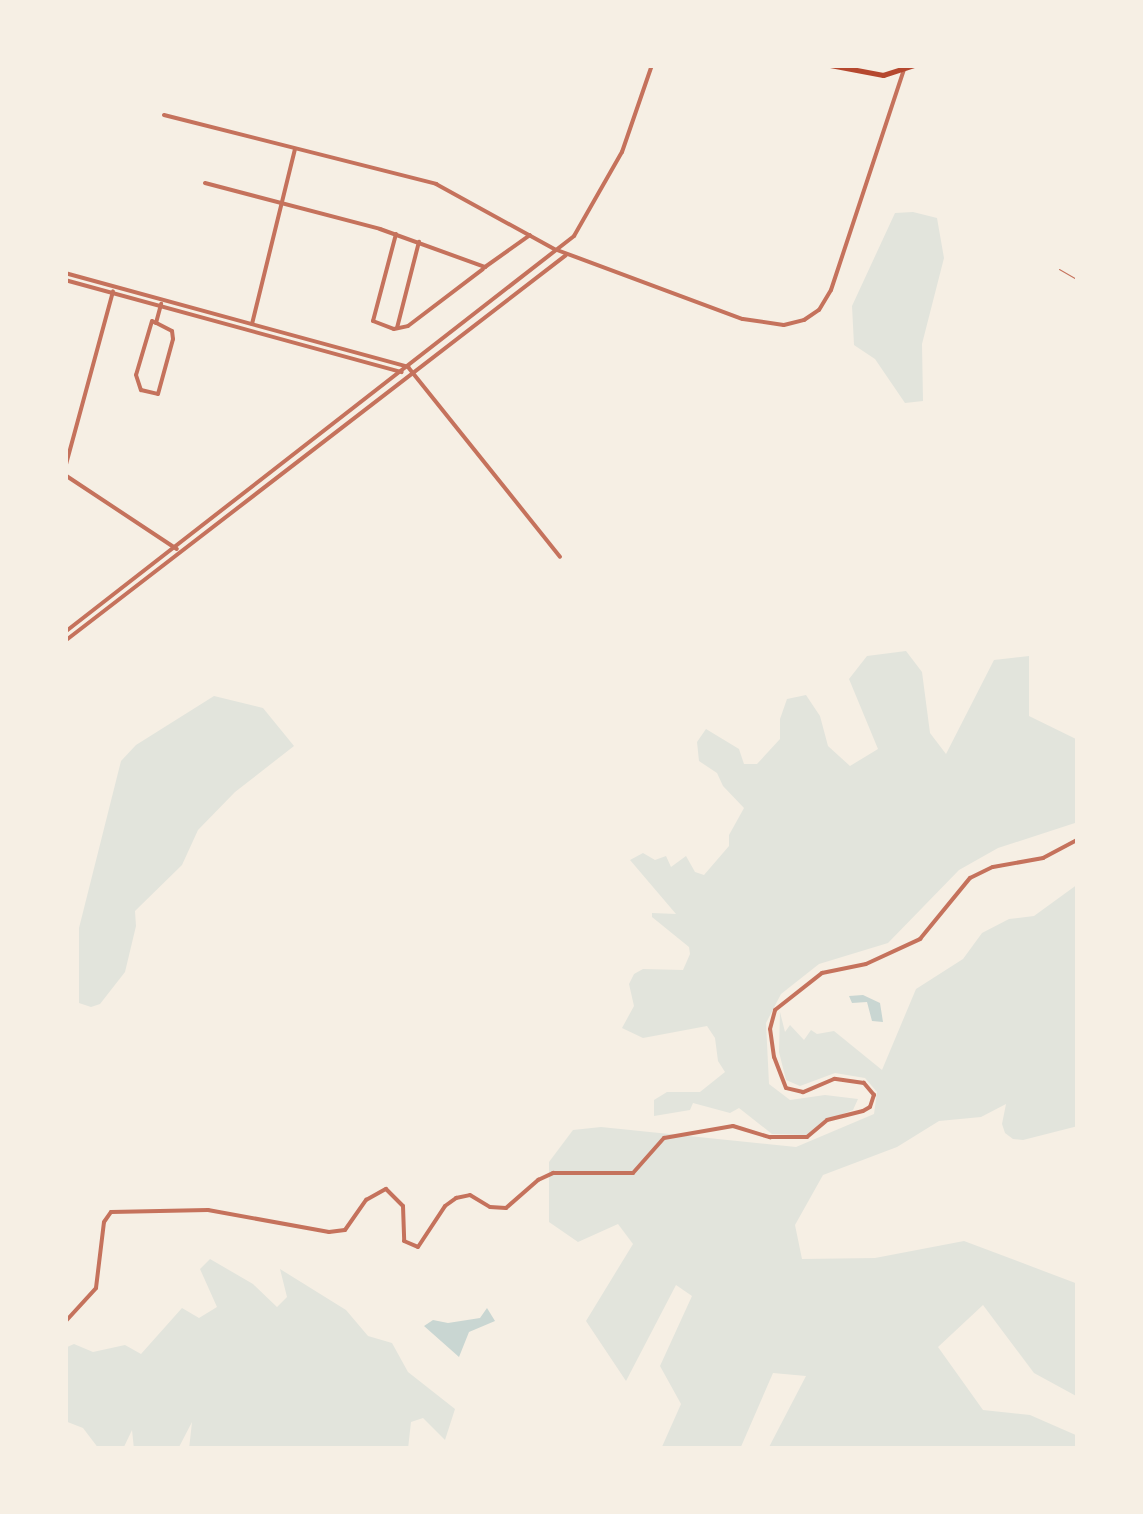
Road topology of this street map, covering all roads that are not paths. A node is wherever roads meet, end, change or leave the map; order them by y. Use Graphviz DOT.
graph roads {
  1 [pos="652,65"];
  2 [pos="830,65"];
  3 [pos="853,65"];
  4 [pos="868,65"];
  5 [pos="914,65"];
  6 [pos="904,68"];
  7 [pos="164,116"];
  8 [pos="296,148"];
  9 [pos="206,182"];
  10 [pos="282,202"];
  11 [pos="396,234"];
  12 [pos="530,234"];
  13 [pos="419,242"];
  14 [pos="556,250"];
  15 [pos="566,255"];
  16 [pos="484,268"];
  17 [pos="1059,269"];
  18 [pos="65,276"];
  19 [pos="1078,280"];
  20 [pos="113,290"];
  21 [pos="161,303"];
  22 [pos="156,323"];
  23 [pos="252,324"];
  24 [pos="397,328"];
  25 [pos="407,371"];
  26 [pos="65,468"];
  27 [pos="65,475"];
  28 [pos="177,549"];
  29 [pos="560,556"];
  30 [pos="65,632"];
  31 [pos="65,642"];
  32 [pos="1078,839"];
  33 [pos="65,1322"];
  1 -- 14 [label="street"];
  2 -- 6 [label="main road"];
  3 -- 4 [label="main road"];
  5 -- 6 [label="main road"];
  6 -- 15 [label="street"];
  7 -- 8 [label="street"];
  8 -- 10 [label="street"];
  8 -- 12 [label="street"];
  9 -- 10 [label="street"];
  10 -- 11 [label="street"];
  10 -- 23 [label="street"];
  11 -- 13 [label="street"];
  11 -- 24 [label="street"];
  12 -- 14 [label="street"];
  12 -- 16 [label="street"];
  13 -- 16 [label="street"];
  13 -- 24 [label="street"];
  14 -- 15 [label="street"];
  14 -- 25 [label="street"];
  15 -- 25 [label="street"];
  16 -- 24 [label="street"];
  17 -- 19 [label="lane"];
  18 -- 20 [label="street"];
  20 -- 21 [label="street"];
  20 -- 26 [label="street"];
  21 -- 22 [label="street"];
  21 -- 23 [label="street"];
  21 -- 25 [label="street"];
  22 -- 22 [label="street"];
  23 -- 25 [label="street"];
  25 -- 28 [label="street"];
  25 -- 29 [label="street"];
  25 -- 31 [label="street"];
  27 -- 28 [label="street"];
  28 -- 30 [label="street"];
  32 -- 33 [label="street"];
}
